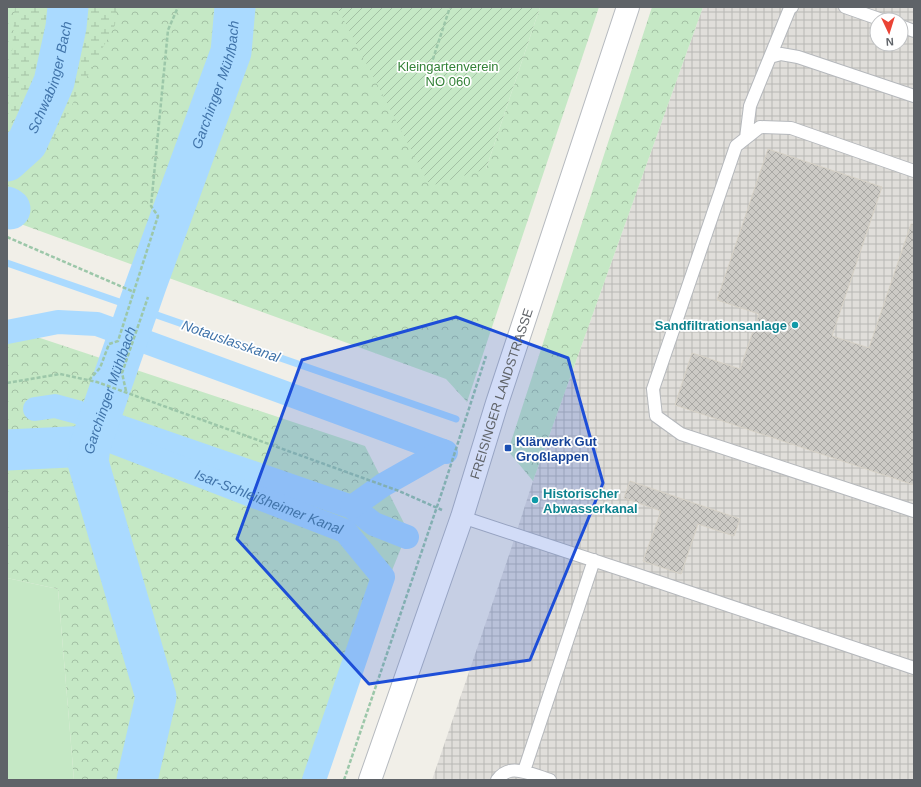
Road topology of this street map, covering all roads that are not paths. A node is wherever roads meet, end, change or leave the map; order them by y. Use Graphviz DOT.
graph roads {
  1 [pos="628,7"];
  2 [pos="792,7"];
  3 [pos="845,7"];
  4 [pos="869,15"];
  5 [pos="770,57"];
  6 [pos="914,96"];
  7 [pos="746,138"];
  8 [pos="914,171"];
  9 [pos="914,511"];
  10 [pos="462,517"];
  11 [pos="594,560"];
  12 [pos="914,668"];
  13 [pos="524,772"];
  14 [pos="370,780"];
  15 [pos="497,780"];
  16 [pos="550,780"];
  1 -- 10 [label="main road, FREISINGER LANDSTRASSE"];
  2 -- 5 [label="lane"];
  3 -- 4 [label="lane"];
  5 -- 6 [label="lane"];
  5 -- 7 [label="lane"];
  7 -- 8 [label="lane"];
  7 -- 9 [label="lane"];
  10 -- 11 [label="lane"];
  10 -- 14 [label="main road, FREISINGER LANDSTRASSE"];
  11 -- 12 [label="lane"];
  11 -- 13 [label="lane"];
  13 -- 15 [label="lane"];
  13 -- 16 [label="lane"];
}
